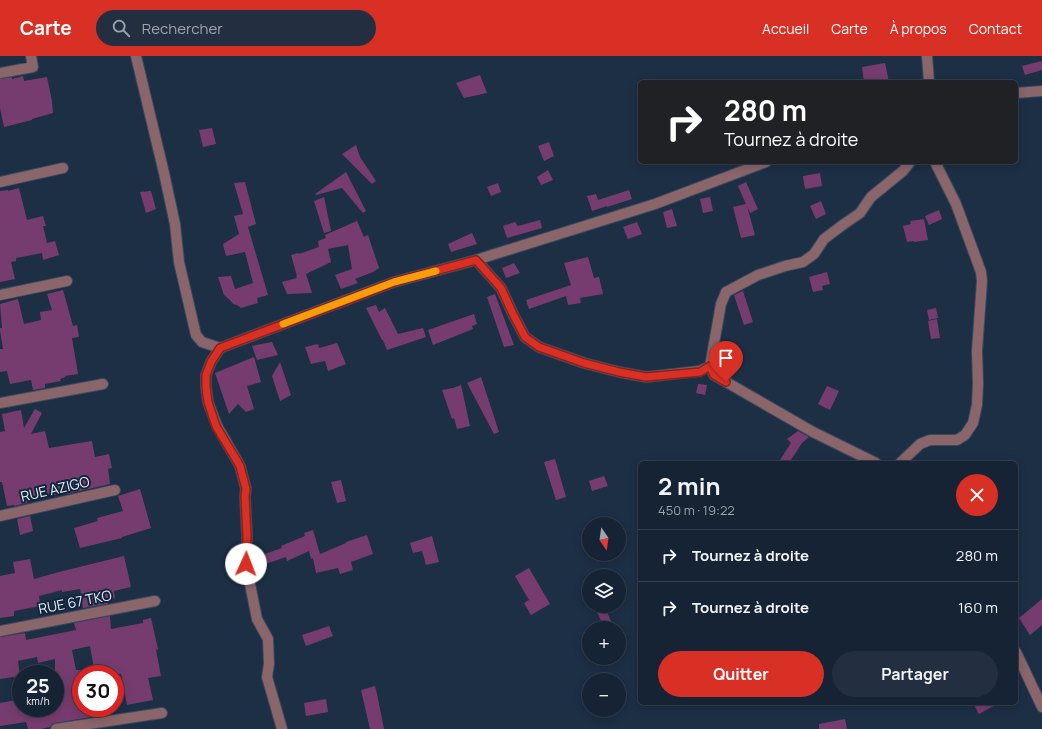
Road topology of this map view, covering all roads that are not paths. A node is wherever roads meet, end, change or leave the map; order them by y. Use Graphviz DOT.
graph roads {
  1 [pos="31,56"];
  2 [pos="136,56"];
  3 [pos="927,56"];
  4 [pos="0,73"];
  5 [pos="929,80"];
  6 [pos="1042,91"];
  7 [pos="1018,93"];
  8 [pos="761,164"];
  9 [pos="908,164"];
  10 [pos="935,164"];
  11 [pos="63,168"];
  12 [pos="0,182"];
  13 [pos="476,260"];
  14 [pos="67,281"];
  15 [pos="0,295"];
  16 [pos="220,348"];
  17 [pos="710,366"];
  18 [pos="103,384"];
  19 [pos="0,403"];
  20 [pos="872,461"];
  21 [pos="902,461"];
  22 [pos="115,490"];
  23 [pos="0,516"];
  24 [pos="156,601"];
  25 [pos="0,631"];
  26 [pos="1018,656"];
  27 [pos="1042,707"];
  28 [pos="162,712"];
  29 [pos="56,729"];
  30 [pos="282,729"];
  1 -- 4 [label="street"];
  2 -- 16 [label="street"];
  3 -- 5 [label="street"];
  6 -- 7 [label="street"];
  8 -- 13 [label="street"];
  9 -- 17 [label="street"];
  10 -- 21 [label="street"];
  11 -- 12 [label="street"];
  13 -- 16 [label="street"];
  13 -- 17 [label="street"];
  14 -- 15 [label="street"];
  16 -- 30 [label="street"];
  17 -- 20 [label="street"];
  18 -- 19 [label="street"];
  22 -- 23 [label="street, RUE AZIGO"];
  24 -- 25 [label="street, RUE 67 TKO"];
  26 -- 27 [label="street"];
  28 -- 29 [label="street"];
}
